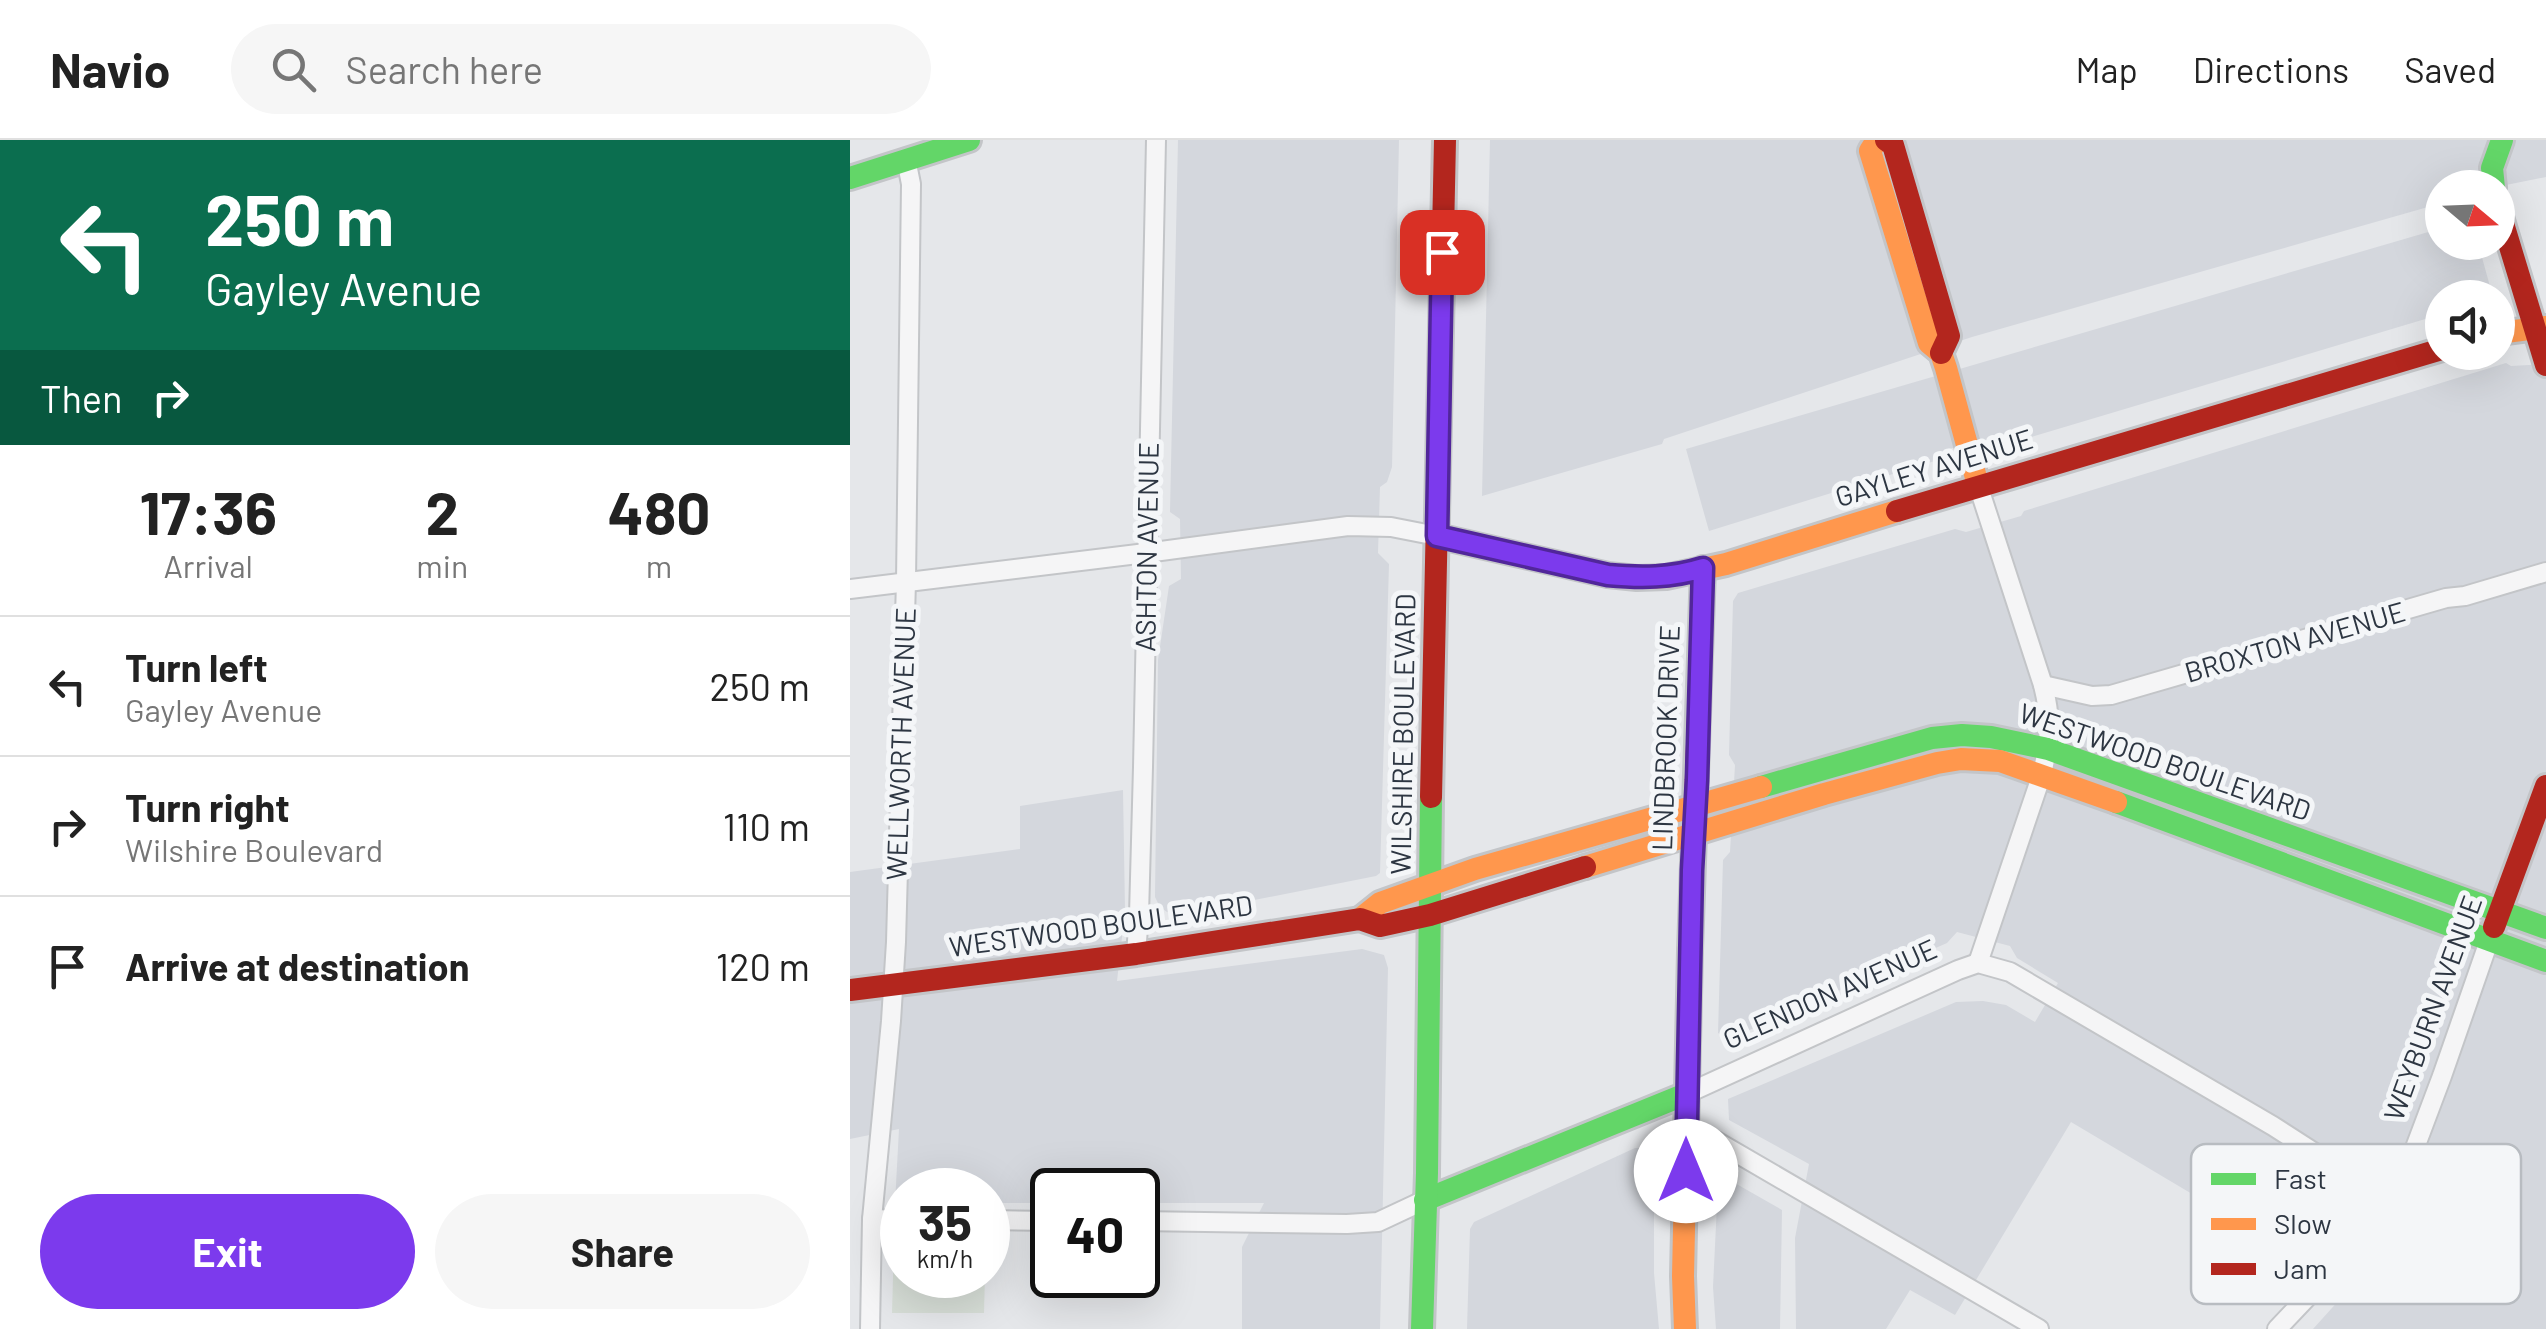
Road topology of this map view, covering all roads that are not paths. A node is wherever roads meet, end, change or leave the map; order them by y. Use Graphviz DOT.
graph roads {
  1 [pos="969,140"];
  2 [pos="1156,140"];
  3 [pos="1445,140"];
  4 [pos="1877,140"];
  5 [pos="1886,140"];
  6 [pos="2502,140"];
  7 [pos="906,159"];
  8 [pos="2492,170"];
  9 [pos="850,178"];
  10 [pos="2515,254"];
  11 [pos="2541,328"];
  12 [pos="2515,332"];
  13 [pos="1941,354"];
  14 [pos="2425,355"];
  15 [pos="2546,365"];
  16 [pos="1978,485"];
  17 [pos="1437,536"];
  18 [pos="1146,553"];
  19 [pos="1703,568"];
  20 [pos="2546,572"];
  21 [pos="906,582"];
  22 [pos="850,589"];
  23 [pos="2043,686"];
  24 [pos="2048,749"];
  25 [pos="2042,774"];
  26 [pos="2546,786"];
  27 [pos="1696,806"];
  28 [pos="1695,834"];
  29 [pos="1431,884"];
  30 [pos="2500,911"];
  31 [pos="1430,915"];
  32 [pos="1360,919"];
  33 [pos="2546,928"];
  34 [pos="2490,940"];
  35 [pos="1136,954"];
  36 [pos="2546,962"];
  37 [pos="1978,963"];
  38 [pos="893,984"];
  39 [pos="850,990"];
  40 [pos="1686,1094"];
  41 [pos="1686,1130"];
  42 [pos="2301,1144"];
  43 [pos="2416,1144"];
  44 [pos="1425,1200"];
  45 [pos="872,1220"];
  46 [pos="880,1220"];
  47 [pos="1160,1221"];
  48 [pos="2301,1304"];
  49 [pos="870,1329"];
  50 [pos="1422,1329"];
  51 [pos="1686,1329"];
  52 [pos="2039,1329"];
  53 [pos="2277,1329"];
  1 -- 7 [label="main road"];
  2 -- 18 [label="street, ASHTON AVENUE"];
  3 -- 17 [label="main road, WILSHIRE BOULEVARD"];
  4 -- 13 [label="main road"];
  5 -- 13 [label="main road"];
  6 -- 8 [label="main road"];
  7 -- 9 [label="main road"];
  7 -- 21 [label="street, WELLWORTH AVENUE"];
  10 -- 11 [label="main road"];
  11 -- 12 [label="main road"];
  11 -- 15 [label="main road"];
  13 -- 16 [label="main road"];
  14 -- 16 [label="main road, GAYLEY AVENUE"];
  16 -- 19 [label="main road, GAYLEY AVENUE"];
  16 -- 23 [label="street"];
  17 -- 18 [label="street"];
  17 -- 19 [label="main road, GAYLEY AVENUE"];
  17 -- 29 [label="main road, WILSHIRE BOULEVARD"];
  18 -- 21 [label="street"];
  18 -- 35 [label="street, ASHTON AVENUE"];
  19 -- 27 [label="main road, LINDBROOK DRIVE"];
  20 -- 23 [label="street, BROXTON AVENUE"];
  21 -- 22 [label="street"];
  21 -- 38 [label="street, WELLWORTH AVENUE"];
  23 -- 24 [label="street"];
  24 -- 25 [label="street"];
  24 -- 27 [label="main road, WESTWOOD BOULEVARD"];
  24 -- 30 [label="main road, WESTWOOD BOULEVARD"];
  25 -- 28 [label="main road, WESTWOOD BOULEVARD"];
  25 -- 34 [label="main road, WESTWOOD BOULEVARD"];
  25 -- 37 [label="street"];
  26 -- 30 [label="main road, WEYBURN AVENUE"];
  27 -- 28 [label="main road, LINDBROOK DRIVE"];
  27 -- 29 [label="main road, WESTWOOD BOULEVARD"];
  28 -- 31 [label="main road, WESTWOOD BOULEVARD"];
  28 -- 40 [label="main road, LINDBROOK DRIVE"];
  29 -- 31 [label="main road, WILSHIRE BOULEVARD"];
  29 -- 32 [label="main road, WESTWOOD BOULEVARD"];
  30 -- 33 [label="main road, WESTWOOD BOULEVARD"];
  30 -- 34 [label="main road, WEYBURN AVENUE"];
  31 -- 32 [label="main road, WESTWOOD BOULEVARD"];
  31 -- 44 [label="main road, WILSHIRE BOULEVARD"];
  32 -- 35 [label="main road, WESTWOOD BOULEVARD"];
  34 -- 36 [label="main road, WESTWOOD BOULEVARD"];
  34 -- 43 [label="street, WEYBURN AVENUE"];
  35 -- 38 [label="main road, WESTWOOD BOULEVARD"];
  37 -- 40 [label="street, GLENDON AVENUE"];
  37 -- 42 [label="street, GLENDON AVENUE"];
  38 -- 39 [label="main road, WESTWOOD BOULEVARD"];
  38 -- 45 [label="street, WELLWORTH AVENUE"];
  40 -- 41 [label="main road, LINDBROOK DRIVE"];
  40 -- 44 [label="main road, GLENDON AVENUE"];
  41 -- 51 [label="main road, LINDBROOK DRIVE"];
  41 -- 52 [label="street"];
  44 -- 47 [label="street, GLENDON AVENUE"];
  44 -- 50 [label="main road, WILSHIRE BOULEVARD"];
  45 -- 46 [label="street"];
  45 -- 49 [label="street, WELLWORTH AVENUE"];
  48 -- 53 [label="street, WEYBURN AVENUE"];
}
